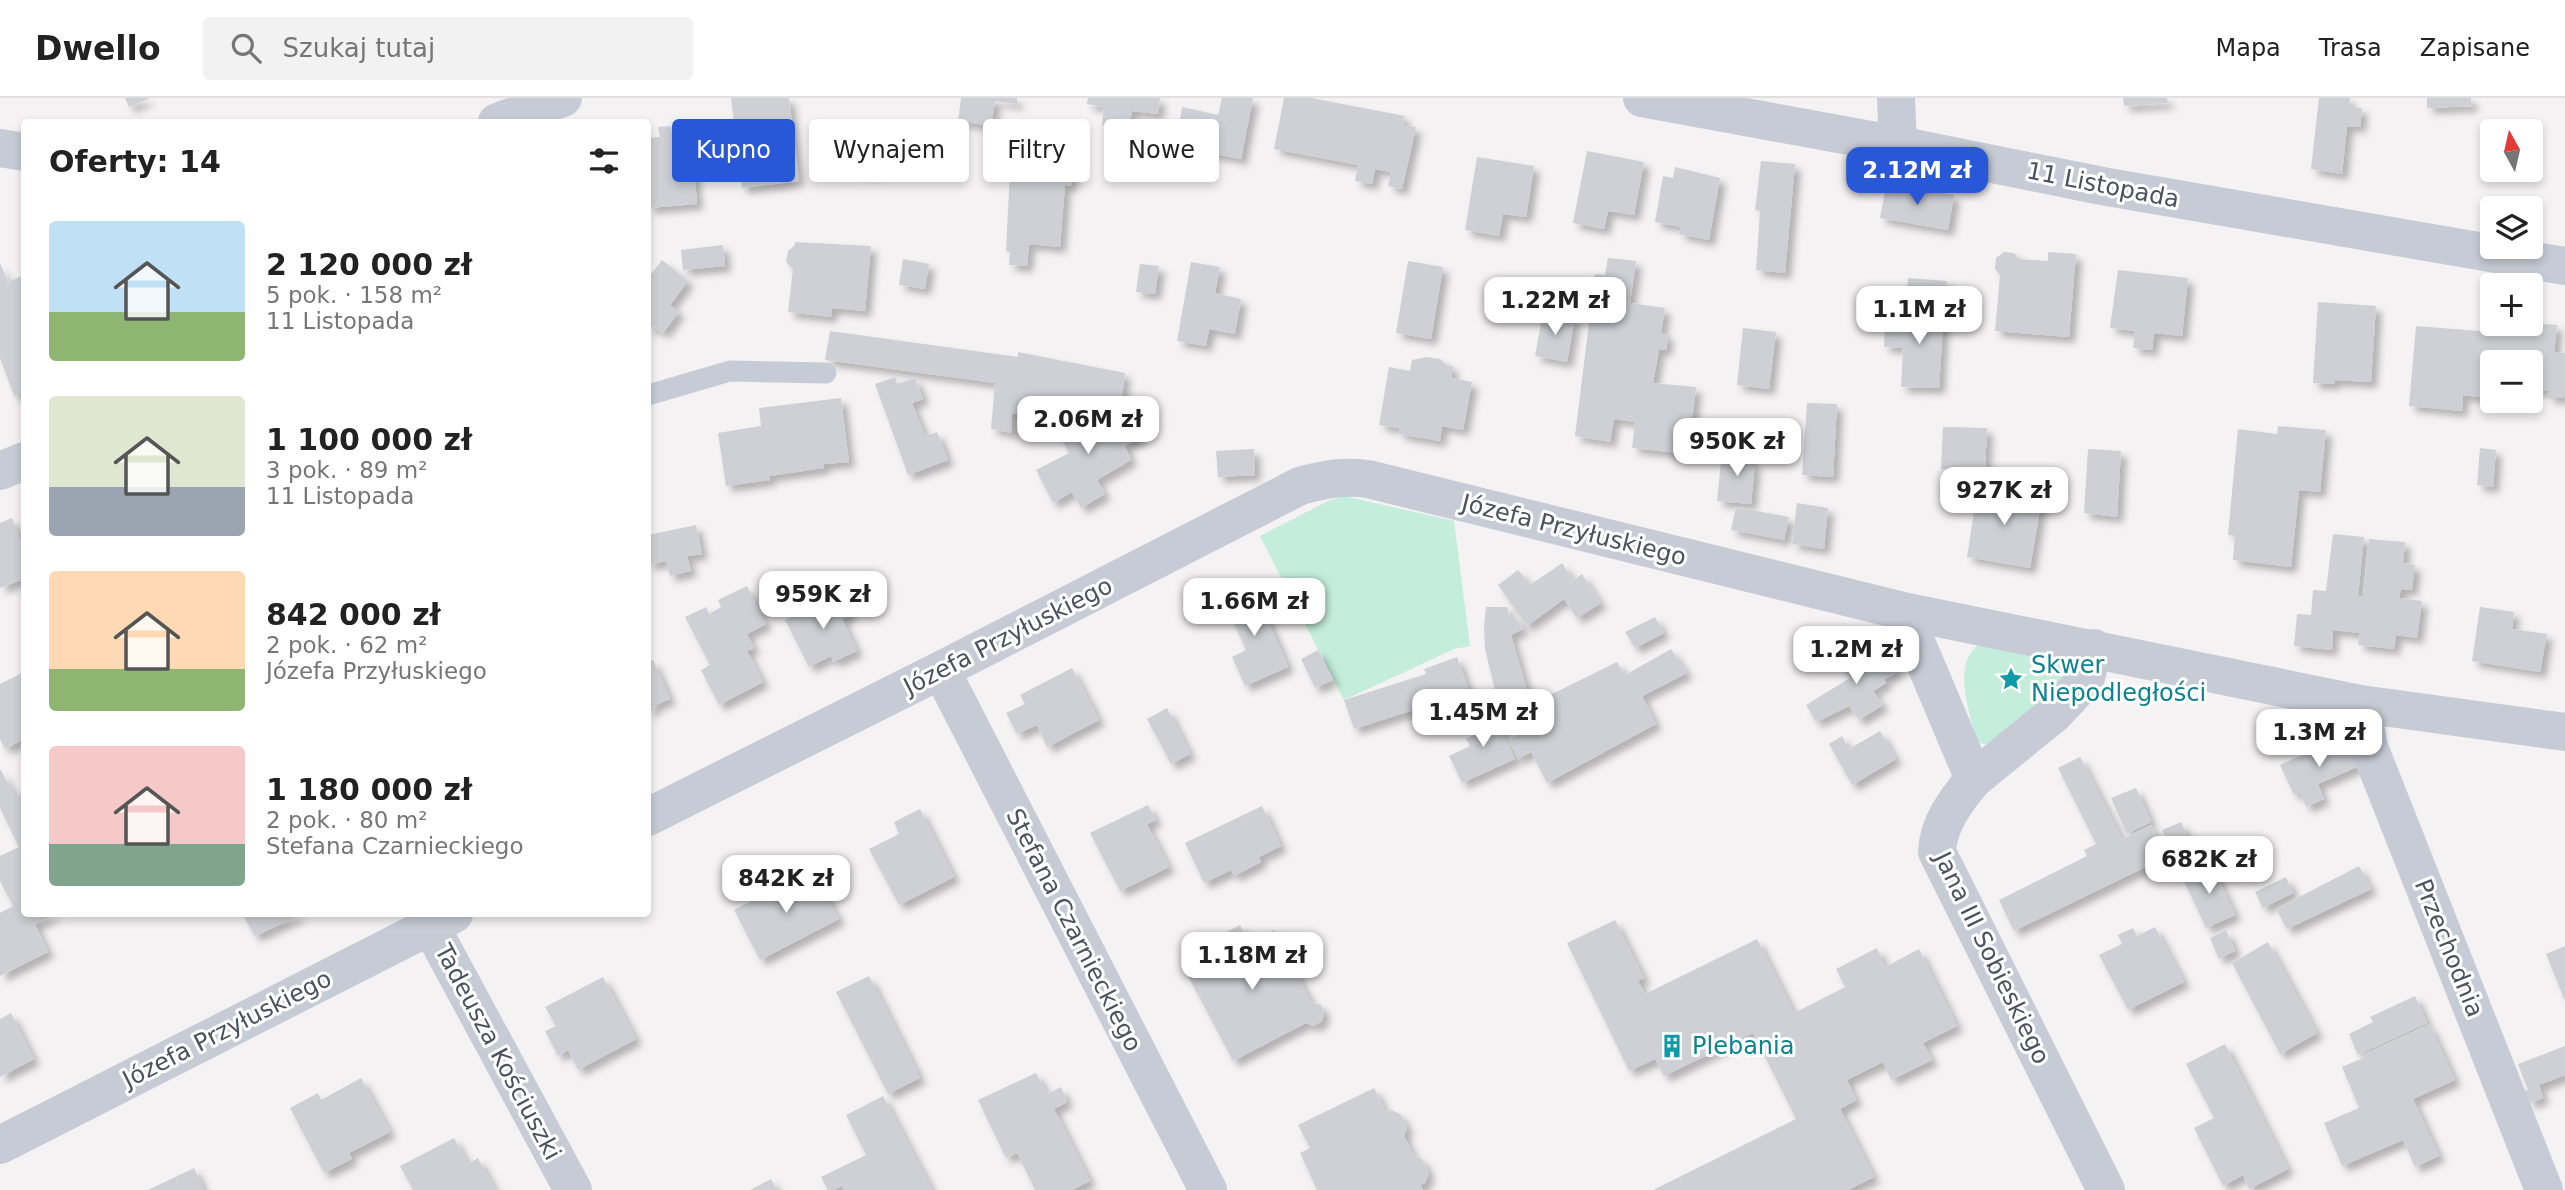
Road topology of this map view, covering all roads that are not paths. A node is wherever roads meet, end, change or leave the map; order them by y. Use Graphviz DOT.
graph roads {
  1 [pos="563,98"];
  2 [pos="1642,98"];
  3 [pos="1896,98"];
  4 [pos="505,119"];
  5 [pos="1898,145"];
  6 [pos="0,148"];
  7 [pos="21,152"];
  8 [pos="2565,266"];
  9 [pos="826,373"];
  10 [pos="651,394"];
  11 [pos="21,462"];
  12 [pos="0,471"];
  13 [pos="1903,611"];
  14 [pos="2094,648"];
  15 [pos="941,670"];
  16 [pos="2361,704"];
  17 [pos="2565,733"];
  18 [pos="1974,779"];
  19 [pos="651,815"];
  20 [pos="436,917"];
  21 [pos="0,1145"];
  22 [pos="573,1190"];
  23 [pos="1208,1190"];
  24 [pos="2106,1190"];
  25 [pos="2544,1190"];
  1 -- 4 [label="street"];
  2 -- 5 [label="street, 11 Listopada"];
  3 -- 5 [label="street"];
  5 -- 8 [label="street, 11 Listopada"];
  6 -- 7 [label="street"];
  9 -- 10 [label="lane"];
  11 -- 12 [label="street"];
  13 -- 14 [label="street, Józefa Przyłuskiego"];
  13 -- 15 [label="street, Józefa Przyłuskiego"];
  13 -- 18 [label="street"];
  14 -- 16 [label="street, Józefa Przyłuskiego"];
  14 -- 18 [label="street, Jana III Sobieskiego"];
  15 -- 19 [label="street, Józefa Przyłuskiego"];
  15 -- 23 [label="street, Stefana Czarnieckiego"];
  16 -- 17 [label="street, Józefa Przyłuskiego"];
  16 -- 25 [label="street, Przechodnia"];
  18 -- 24 [label="street, Jana III Sobieskiego"];
  20 -- 21 [label="street, Józefa Przyłuskiego"];
  20 -- 22 [label="street, Tadeusza Kościuszki"];
}
